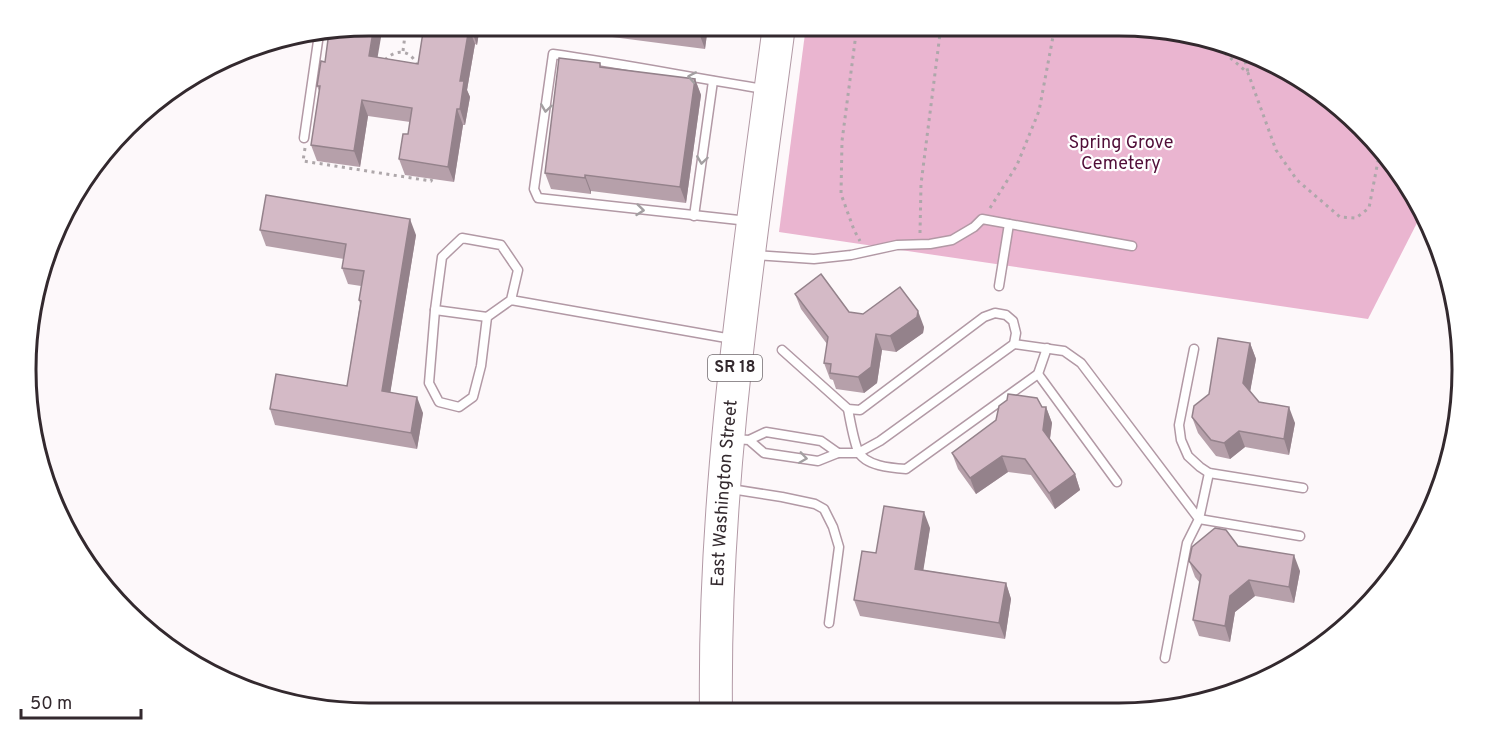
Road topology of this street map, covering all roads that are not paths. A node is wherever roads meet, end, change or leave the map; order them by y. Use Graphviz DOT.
graph roads {
  1 [pos="778,36"];
  2 [pos="318,40"];
  3 [pos="713,81"];
  4 [pos="770,90"];
  5 [pos="304,138"];
  6 [pos="694,216"];
  7 [pos="754,222"];
  8 [pos="1009,224"];
  9 [pos="1132,246"];
  10 [pos="749,255"];
  11 [pos="999,286"];
  12 [pos="511,300"];
  13 [pos="435,310"];
  14 [pos="488,317"];
  15 [pos="739,340"];
  16 [pos="1014,344"];
  17 [pos="1047,348"];
  18 [pos="1194,349"];
  19 [pos="782,350"];
  20 [pos="1038,374"];
  21 [pos="848,408"];
  22 [pos="739,439"];
  23 [pos="838,453"];
  24 [pos="858,453"];
  25 [pos="1209,473"];
  26 [pos="1117,482"];
  27 [pos="724,488"];
  28 [pos="1303,488"];
  29 [pos="1199,519"];
  30 [pos="1300,536"];
  31 [pos="829,623"];
  32 [pos="1165,658"];
  33 [pos="716,703"];
  1 -- 4 [label="highway, East Washington Street / SR 18"];
  2 -- 5 [label="lane"];
  3 -- 4 [label="lane"];
  3 -- 6 [label="lane, one-way"];
  3 -- 6 [label="lane, one-way"];
  4 -- 7 [label="highway, East Washington Street / SR 18"];
  6 -- 7 [label="lane"];
  7 -- 10 [label="highway, East Washington Street / SR 18"];
  8 -- 9 [label="lane"];
  8 -- 10 [label="lane"];
  8 -- 11 [label="lane"];
  10 -- 15 [label="highway, East Washington Street / SR 18"];
  12 -- 13 [label="lane"];
  12 -- 14 [label="lane"];
  12 -- 15 [label="lane"];
  13 -- 14 [label="lane"];
  13 -- 14 [label="lane"];
  15 -- 22 [label="highway, East Washington Street / SR 18"];
  16 -- 17 [label="lane"];
  16 -- 21 [label="lane"];
  16 -- 24 [label="lane"];
  17 -- 20 [label="lane"];
  17 -- 29 [label="lane"];
  18 -- 25 [label="lane"];
  19 -- 21 [label="lane"];
  20 -- 24 [label="lane"];
  20 -- 26 [label="lane"];
  21 -- 24 [label="lane"];
  22 -- 23 [label="lane, one-way"];
  22 -- 23 [label="lane"];
  22 -- 27 [label="highway, East Washington Street / SR 18"];
  23 -- 24 [label="lane"];
  25 -- 28 [label="lane"];
  25 -- 29 [label="lane"];
  27 -- 31 [label="lane"];
  27 -- 33 [label="highway, East Washington Street / SR 18"];
  29 -- 30 [label="lane"];
  29 -- 32 [label="lane"];
}
